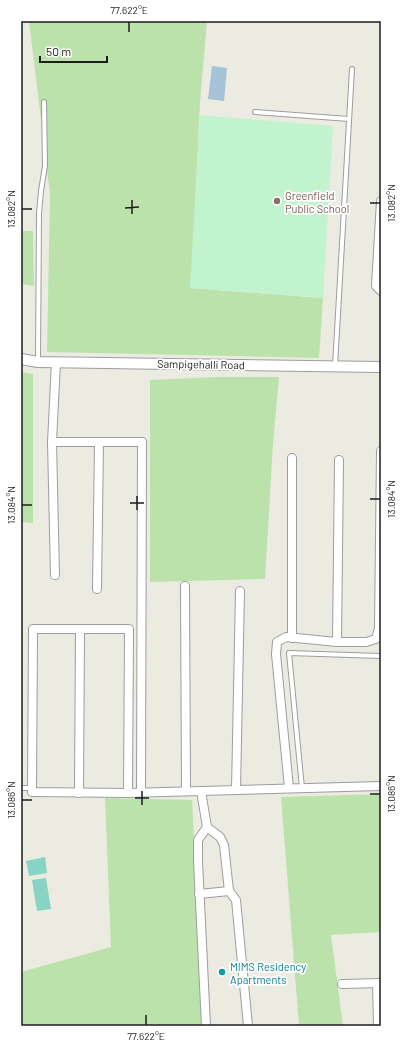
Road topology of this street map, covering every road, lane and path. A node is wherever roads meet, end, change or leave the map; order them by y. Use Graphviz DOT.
graph roads {
  1 [pos="352,69"];
  2 [pos="44,102"];
  3 [pos="255,112"];
  4 [pos="349,119"];
  5 [pos="381,201"];
  6 [pos="381,291"];
  7 [pos="21,359"];
  8 [pos="38,362"];
  9 [pos="56,362"];
  10 [pos="335,366"];
  11 [pos="381,367"];
  12 [pos="52,442"];
  13 [pos="99,442"];
  14 [pos="381,451"];
  15 [pos="292,458"];
  16 [pos="339,460"];
  17 [pos="54,575"];
  18 [pos="185,586"];
  19 [pos="97,588"];
  20 [pos="240,591"];
  21 [pos="380,614"];
  22 [pos="80,629"];
  23 [pos="292,638"];
  24 [pos="337,642"];
  25 [pos="381,656"];
  26 [pos="381,786"];
  27 [pos="21,788"];
  28 [pos="32,788"];
  29 [pos="289,788"];
  30 [pos="302,788"];
  31 [pos="236,790"];
  32 [pos="186,791"];
  33 [pos="201,791"];
  34 [pos="141,792"];
  35 [pos="79,793"];
  36 [pos="128,793"];
  37 [pos="206,827"];
  38 [pos="229,891"];
  39 [pos="200,894"];
  40 [pos="379,983"];
  41 [pos="342,984"];
  42 [pos="206,1026"];
  43 [pos="248,1026"];
  44 [pos="378,1026"];
  1 -- 4 [label="lane"];
  2 -- 8 [label="lane"];
  3 -- 4 [label="lane"];
  4 -- 10 [label="lane"];
  5 -- 6 [label="street"];
  7 -- 8 [label="street, Sampigehalli Road"];
  8 -- 9 [label="street, Sampigehalli Road"];
  9 -- 10 [label="street, Sampigehalli Road"];
  9 -- 12 [label="street"];
  10 -- 11 [label="street, Sampigehalli Road"];
  12 -- 13 [label="street"];
  12 -- 17 [label="street"];
  13 -- 19 [label="street"];
  13 -- 34 [label="street"];
  14 -- 21 [label="street"];
  15 -- 23 [label="street"];
  16 -- 24 [label="street"];
  18 -- 32 [label="street"];
  20 -- 31 [label="street"];
  21 -- 24 [label="street"];
  22 -- 28 [label="street"];
  22 -- 35 [label="street"];
  22 -- 36 [label="street"];
  23 -- 24 [label="street"];
  23 -- 29 [label="street"];
  25 -- 30 [label="lane"];
  26 -- 30 [label="street"];
  27 -- 28 [label="lane"];
  28 -- 35 [label="street"];
  29 -- 30 [label="street"];
  29 -- 31 [label="street"];
  31 -- 33 [label="street"];
  32 -- 33 [label="street"];
  32 -- 34 [label="street"];
  33 -- 37 [label="street"];
  34 -- 36 [label="street"];
  35 -- 36 [label="street"];
  37 -- 38 [label="street"];
  37 -- 39 [label="street"];
  38 -- 39 [label="street"];
  38 -- 43 [label="street"];
  39 -- 42 [label="street"];
  40 -- 41 [label="street"];
  40 -- 44 [label="street"];
}
